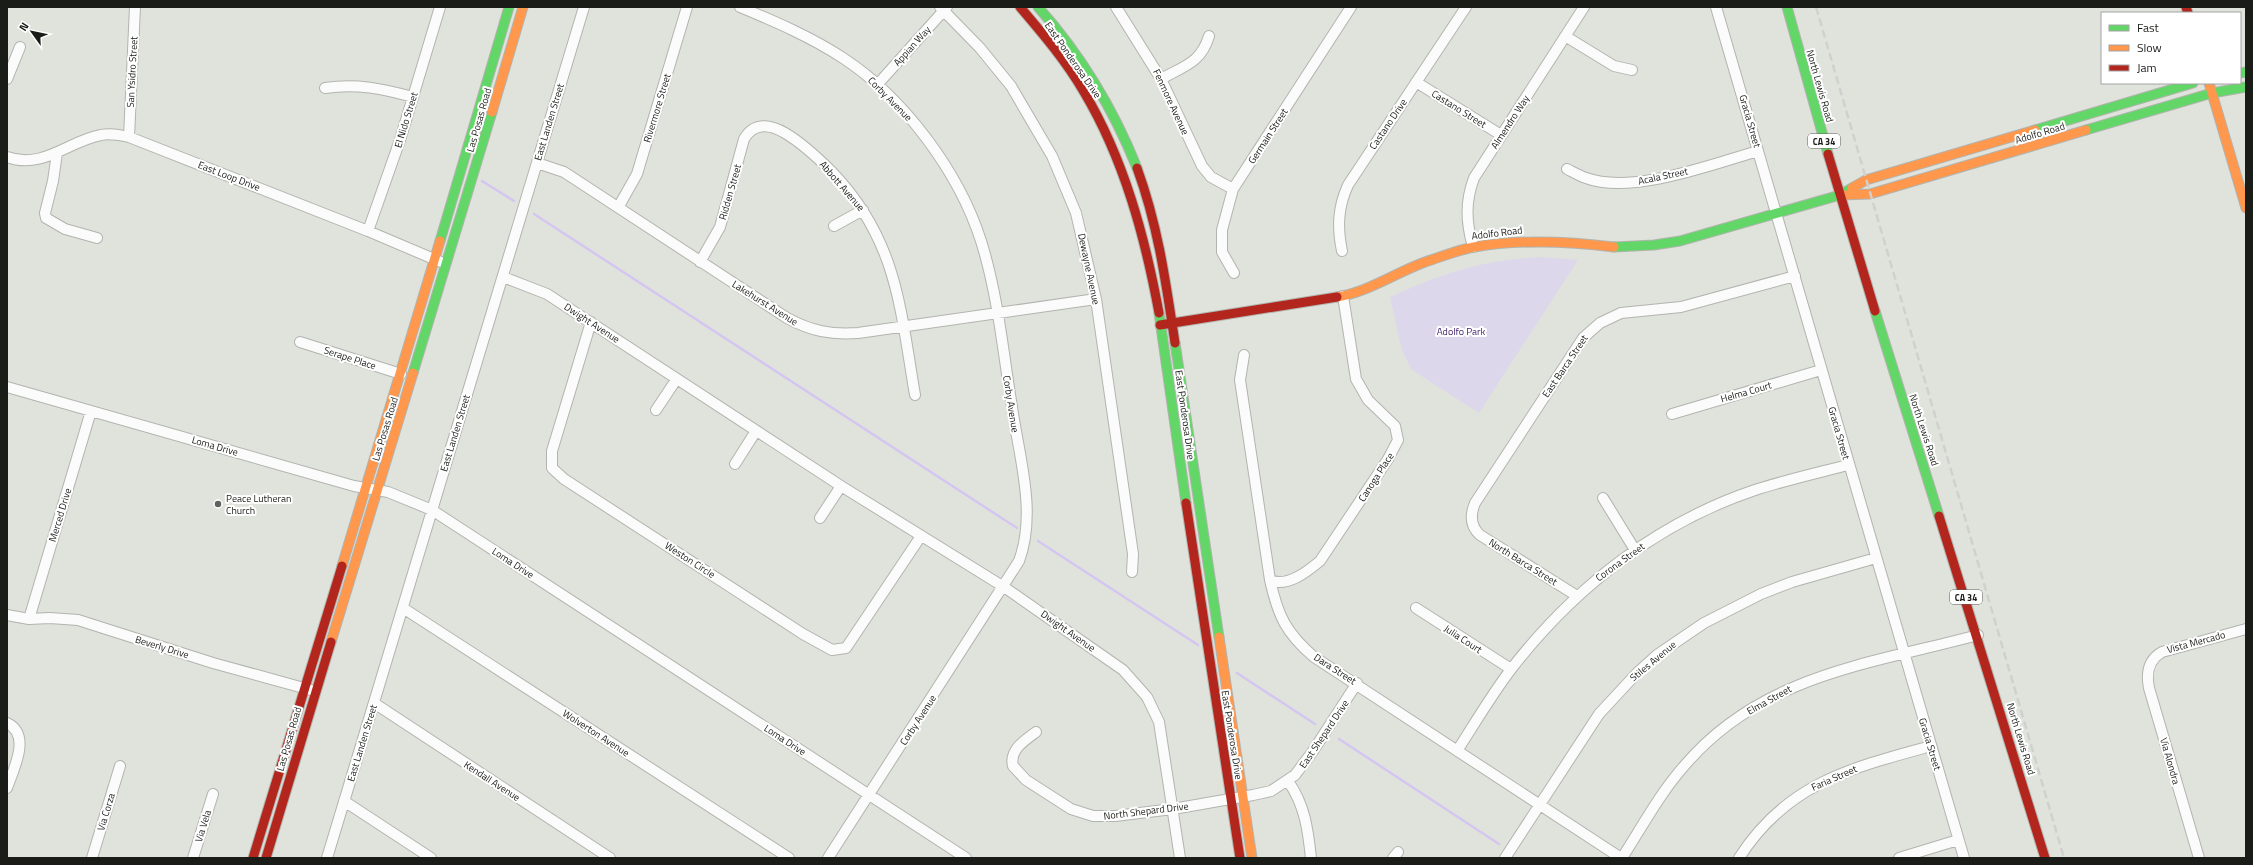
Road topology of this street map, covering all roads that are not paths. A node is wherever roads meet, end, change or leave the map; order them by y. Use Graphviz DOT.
graph roads {
  1 [pos="135,7"];
  2 [pos="440,7"];
  3 [pos="509,7"];
  4 [pos="523,7"];
  5 [pos="584,7"];
  6 [pos="687,7"];
  7 [pos="740,7"];
  8 [pos="1020,7"];
  9 [pos="1038,7"];
  10 [pos="1116,7"];
  11 [pos="1351,7"];
  12 [pos="1466,7"];
  13 [pos="1584,7"];
  14 [pos="1716,7"];
  15 [pos="1787,7"];
  16 [pos="944,8"];
  17 [pos="1209,36"];
  18 [pos="1565,36"];
  19 [pos="20,47"];
  20 [pos="1632,70"];
  21 [pos="7,79"];
  22 [pos="1161,79"];
  23 [pos="1416,82"];
  24 [pos="2190,84"];
  25 [pos="2209,84"];
  26 [pos="878,85"];
  27 [pos="2246,87"];
  28 [pos="325,88"];
  29 [pos="2212,93"];
  30 [pos="413,97"];
  31 [pos="760,126"];
  32 [pos="1501,135"];
  33 [pos="129,137"];
  34 [pos="1758,151"];
  35 [pos="57,153"];
  36 [pos="7,157"];
  37 [pos="537,163"];
  38 [pos="1567,169"];
  39 [pos="1233,189"];
  40 [pos="1840,195"];
  41 [pos="619,206"];
  42 [pos="2246,208"];
  43 [pos="864,210"];
  44 [pos="1777,213"];
  45 [pos="834,226"];
  46 [pos="368,231"];
  47 [pos="97,238"];
  48 [pos="1473,247"];
  49 [pos="1342,251"];
  50 [pos="434,259"];
  51 [pos="700,262"];
  52 [pos="446,264"];
  53 [pos="1234,274"];
  54 [pos="1795,276"];
  55 [pos="503,277"];
  56 [pos="1343,296"];
  57 [pos="1096,299"];
  58 [pos="998,313"];
  59 [pos="591,322"];
  60 [pos="1172,323"];
  61 [pos="1160,325"];
  62 [pos="903,327"];
  63 [pos="300,342"];
  64 [pos="1244,355"];
  65 [pos="1821,370"];
  66 [pos="401,374"];
  67 [pos="676,380"];
  68 [pos="7,387"];
  69 [pos="915,395"];
  70 [pos="656,410"];
  71 [pos="91,411"];
  72 [pos="1672,414"];
  73 [pos="756,431"];
  74 [pos="735,464"];
  75 [pos="1848,465"];
  76 [pos="841,486"];
  77 [pos="365,488"];
  78 [pos="377,490"];
  79 [pos="1603,498"];
  80 [pos="432,510"];
  81 [pos="820,518"];
  82 [pos="1473,525"];
  83 [pos="921,536"];
  84 [pos="1635,550"];
  85 [pos="1876,558"];
  86 [pos="1132,572"];
  87 [pos="1270,580"];
  88 [pos="1004,587"];
  89 [pos="1577,596"];
  90 [pos="403,608"];
  91 [pos="1416,608"];
  92 [pos="7,614"];
  93 [pos="29,619"];
  94 [pos="2246,629"];
  95 [pos="1978,635"];
  96 [pos="1902,652"];
  97 [pos="2150,663"];
  98 [pos="1511,669"];
  99 [pos="1357,684"];
  100 [pos="304,688"];
  101 [pos="315,691"];
  102 [pos="374,704"];
  103 [pos="7,723"];
  104 [pos="1036,732"];
  105 [pos="1931,746"];
  106 [pos="1457,751"];
  107 [pos="120,766"];
  108 [pos="1288,781"];
  109 [pos="7,788"];
  110 [pos="213,794"];
  111 [pos="869,795"];
  112 [pos="1243,797"];
  113 [pos="1231,799"];
  114 [pos="344,801"];
  115 [pos="1540,805"];
  116 [pos="1173,809"];
  117 [pos="1958,840"];
  118 [pos="92,858"];
  119 [pos="193,858"];
  120 [pos="253,858"];
  121 [pos="266,858"];
  122 [pos="327,858"];
  123 [pos="430,858"];
  124 [pos="610,858"];
  125 [pos="789,858"];
  126 [pos="828,858"];
  127 [pos="966,858"];
  128 [pos="1180,858"];
  129 [pos="1240,858"];
  130 [pos="1252,858"];
  131 [pos="1311,858"];
  132 [pos="1505,858"];
  133 [pos="1621,858"];
  134 [pos="1739,858"];
  135 [pos="1899,858"];
  136 [pos="1964,858"];
  137 [pos="2045,858"];
  138 [pos="2199,858"];
  1 -- 33 [label="street, San Ysidro Street"];
  2 -- 30 [label="street, El Nido Street"];
  3 -- 50 [label="main road, Las Posas Road"];
  4 -- 52 [label="main road, Las Posas Road"];
  5 -- 37 [label="street, East Landen Street"];
  6 -- 41 [label="street, Rivermore Street"];
  7 -- 26 [label="street, Corby Avenue"];
  8 -- 61 [label="main road, East Ponderosa Drive"];
  9 -- 60 [label="main road, East Ponderosa Drive"];
  10 -- 22 [label="street, Fenmore Avenue"];
  11 -- 39 [label="street, Germain Street"];
  12 -- 23 [label="street, Castano Drive"];
  13 -- 18 [label="street, Almendro Way"];
  14 -- 34 [label="street, Gracia Street"];
  15 -- 40 [label="main road, North Lewis Road / CA 34"];
  16 -- 26 [label="street, Appian Way"];
  16 -- 57 [label="street, Dewayne Avenue"];
  17 -- 22 [label="street"];
  18 -- 20 [label="street"];
  18 -- 32 [label="street, Almendro Way"];
  19 -- 21 [label="street"];
  22 -- 39 [label="street, Fenmore Avenue"];
  23 -- 32 [label="street, Castano Street"];
  23 -- 49 [label="street, Castano Drive"];
  24 -- 40 [label="main road, Adolfo Road"];
  25 -- 29 [label="main road"];
  26 -- 58 [label="street, Corby Avenue"];
  27 -- 29 [label="main road, Adolfo Road"];
  28 -- 30 [label="street"];
  29 -- 40 [label="main road, Adolfo Road"];
  29 -- 42 [label="main road"];
  30 -- 46 [label="street, El Nido Street"];
  31 -- 43 [label="street, Abbott Avenue"];
  31 -- 51 [label="street, Ridden Street"];
  32 -- 48 [label="street, Almendro Way"];
  33 -- 35 [label="street, East Loop Drive"];
  33 -- 46 [label="street, East Loop Drive"];
  34 -- 38 [label="street, Acala Street"];
  34 -- 44 [label="street, Gracia Street"];
  35 -- 36 [label="street, East Loop Drive"];
  35 -- 47 [label="street"];
  37 -- 41 [label="street, Lakehurst Avenue"];
  37 -- 55 [label="street, East Landen Street"];
  39 -- 53 [label="street, Germain Street"];
  40 -- 44 [label="main road, Adolfo Road"];
  40 -- 95 [label="main road, North Lewis Road / CA 34"];
  41 -- 51 [label="street, Lakehurst Avenue"];
  43 -- 45 [label="street"];
  43 -- 62 [label="street, Abbott Avenue"];
  44 -- 48 [label="main road, Adolfo Road"];
  44 -- 54 [label="street, Gracia Street"];
  46 -- 50 [label="street, East Loop Drive"];
  48 -- 56 [label="main road, Adolfo Road"];
  50 -- 52 [label="street, East Loop Drive"];
  50 -- 66 [label="main road, Las Posas Road"];
  51 -- 62 [label="street, Lakehurst Avenue"];
  52 -- 78 [label="main road, Las Posas Road"];
  54 -- 65 [label="street, Gracia Street"];
  54 -- 82 [label="street, East Barca Street"];
  55 -- 59 [label="street, Dwight Avenue"];
  55 -- 80 [label="street, East Landen Street"];
  56 -- 60 [label="main road, Adolfo Road"];
  56 -- 87 [label="street, Canoga Place"];
  57 -- 58 [label="street, Lakehurst Avenue"];
  57 -- 86 [label="street, Dewayne Avenue"];
  58 -- 62 [label="street, Lakehurst Avenue"];
  58 -- 88 [label="street, Corby Avenue"];
  59 -- 67 [label="street, Dwight Avenue"];
  59 -- 83 [label="street, Weston Circle"];
  60 -- 61 [label="main road, Adolfo Road"];
  60 -- 112 [label="main road, East Ponderosa Drive"];
  61 -- 113 [label="main road, East Ponderosa Drive"];
  62 -- 69 [label="street, Abbott Avenue"];
  63 -- 66 [label="street, Serape Place"];
  64 -- 87 [label="street, Dara Street"];
  65 -- 72 [label="street, Helma Court"];
  65 -- 75 [label="street, Gracia Street"];
  66 -- 77 [label="main road, Las Posas Road"];
  67 -- 70 [label="street"];
  67 -- 73 [label="street, Dwight Avenue"];
  68 -- 71 [label="street, Loma Drive"];
  71 -- 77 [label="street, Loma Drive"];
  71 -- 93 [label="street, Merced Drive"];
  73 -- 74 [label="street"];
  73 -- 76 [label="street, Dwight Avenue"];
  75 -- 84 [label="street, Corona Street"];
  75 -- 85 [label="street, Gracia Street"];
  76 -- 81 [label="street"];
  76 -- 83 [label="street, Dwight Avenue"];
  77 -- 78 [label="street, Loma Drive"];
  77 -- 100 [label="main road, Las Posas Road"];
  78 -- 80 [label="street, Loma Drive"];
  78 -- 101 [label="main road, Las Posas Road"];
  79 -- 84 [label="street"];
  80 -- 90 [label="street, East Landen Street"];
  80 -- 111 [label="street, Loma Drive"];
  82 -- 89 [label="street, North Barca Street"];
  83 -- 88 [label="street, Dwight Avenue"];
  84 -- 89 [label="street, Corona Street"];
  85 -- 96 [label="street, Gracia Street"];
  85 -- 115 [label="street, Stiles Avenue"];
  87 -- 99 [label="street, Dara Street"];
  88 -- 111 [label="street, Corby Avenue"];
  88 -- 116 [label="street, Dwight Avenue"];
  89 -- 98 [label="street, Corona Street"];
  90 -- 102 [label="street, East Landen Street"];
  90 -- 125 [label="street, Wolverton Avenue"];
  91 -- 98 [label="street, Julia Court"];
  92 -- 93 [label="street, Beverly Drive"];
  93 -- 100 [label="street, Beverly Drive"];
  94 -- 97 [label="street, Vista Mercado"];
  95 -- 96 [label="street, Elma Street"];
  95 -- 137 [label="main road, North Lewis Road / CA 34"];
  96 -- 105 [label="street, Gracia Street"];
  96 -- 133 [label="street, Elma Street"];
  97 -- 138 [label="street, Via Alondra"];
  98 -- 106 [label="street, Corona Street"];
  99 -- 106 [label="street, Dara Street"];
  99 -- 108 [label="street, East Shepard Drive"];
  100 -- 101 [label="street, Beverly Drive"];
  100 -- 120 [label="main road, Las Posas Road"];
  101 -- 121 [label="main road, Las Posas Road"];
  102 -- 114 [label="street, East Landen Street"];
  102 -- 124 [label="street, Kendall Avenue"];
  103 -- 109 [label="street"];
  104 -- 116 [label="street, North Shepard Drive"];
  105 -- 117 [label="street, Gracia Street"];
  105 -- 134 [label="street, Faria Street"];
  106 -- 115 [label="street, Dara Street"];
  107 -- 118 [label="street, Via Corza"];
  108 -- 112 [label="street, East Shepard Drive"];
  108 -- 131 [label="street"];
  110 -- 119 [label="street, Via Vela"];
  111 -- 126 [label="street, Corby Avenue"];
  111 -- 127 [label="street, Loma Drive"];
  112 -- 113 [label="street, North Shepard Drive"];
  112 -- 130 [label="main road, East Ponderosa Drive"];
  113 -- 116 [label="street, North Shepard Drive"];
  113 -- 129 [label="main road, East Ponderosa Drive"];
  114 -- 122 [label="street, East Landen Street"];
  114 -- 123 [label="street"];
  115 -- 132 [label="street, Stiles Avenue"];
  115 -- 133 [label="street, Dara Street"];
  116 -- 128 [label="street, Dwight Avenue"];
  117 -- 135 [label="street"];
  117 -- 136 [label="street, Gracia Street"];
}
